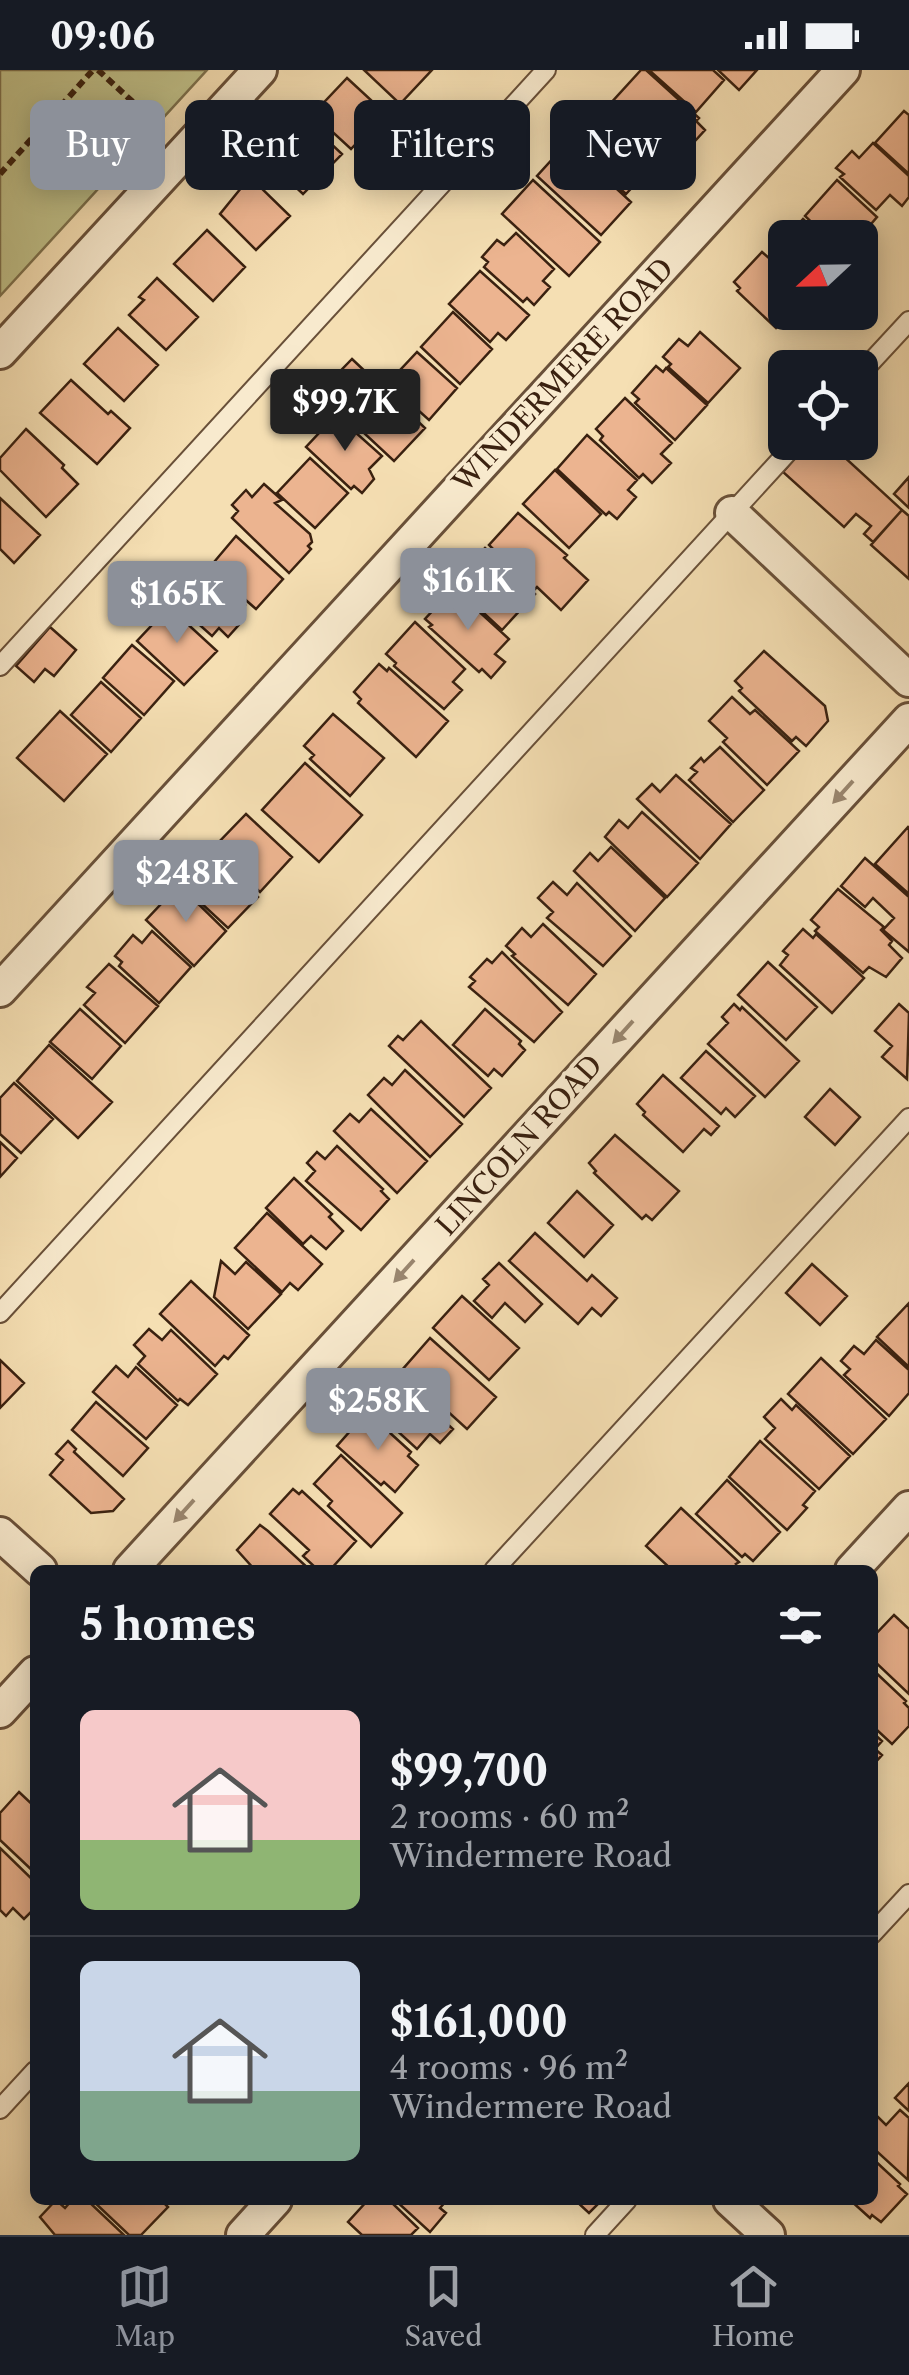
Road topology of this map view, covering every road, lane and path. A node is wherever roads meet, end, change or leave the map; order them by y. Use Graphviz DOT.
graph roads {
  1 [pos="96,70"];
  2 [pos="260,70"];
  3 [pos="546,70"];
  4 [pos="843,70"];
  5 [pos="130,100"];
  6 [pos="0,174"];
  7 [pos="909,321"];
  8 [pos="0,352"];
  9 [pos="878,355"];
  10 [pos="781,460"];
  11 [pos="732,514"];
  12 [pos="0,666"];
  13 [pos="909,680"];
  14 [pos="909,720"];
  15 [pos="0,990"];
  16 [pos="909,1118"];
  17 [pos="0,1314"];
  18 [pos="909,1508"];
  19 [pos="0,1534"];
  20 [pos="34,1565"];
  21 [pos="135,1565"];
  22 [pos="499,1565"];
  23 [pos="857,1565"];
  24 [pos="30,1678"];
  25 [pos="0,1711"];
  26 [pos="909,1894"];
  27 [pos="878,1928"];
  28 [pos="30,2076"];
  29 [pos="0,2109"];
  30 [pos="271,2205"];
  31 [pos="622,2205"];
  32 [pos="735,2205"];
  33 [pos="243,2235"];
  34 [pos="595,2235"];
  35 [pos="768,2235"];
  1 -- 5 [label="path"];
  1 -- 6 [label="path"];
  2 -- 8 [label="street"];
  3 -- 12 [label="lane"];
  4 -- 15 [label="street, WINDERMERE ROAD"];
  7 -- 9 [label="lane"];
  10 -- 11 [label="lane"];
  11 -- 13 [label="street"];
  11 -- 17 [label="lane"];
  14 -- 21 [label="street, LINCOLN ROAD, one-way"];
  16 -- 22 [label="lane"];
  18 -- 23 [label="street"];
  19 -- 20 [label="street"];
  24 -- 25 [label="street"];
  26 -- 27 [label="lane"];
  28 -- 29 [label="lane"];
  30 -- 33 [label="street"];
  31 -- 34 [label="lane"];
  32 -- 35 [label="street"];
}
